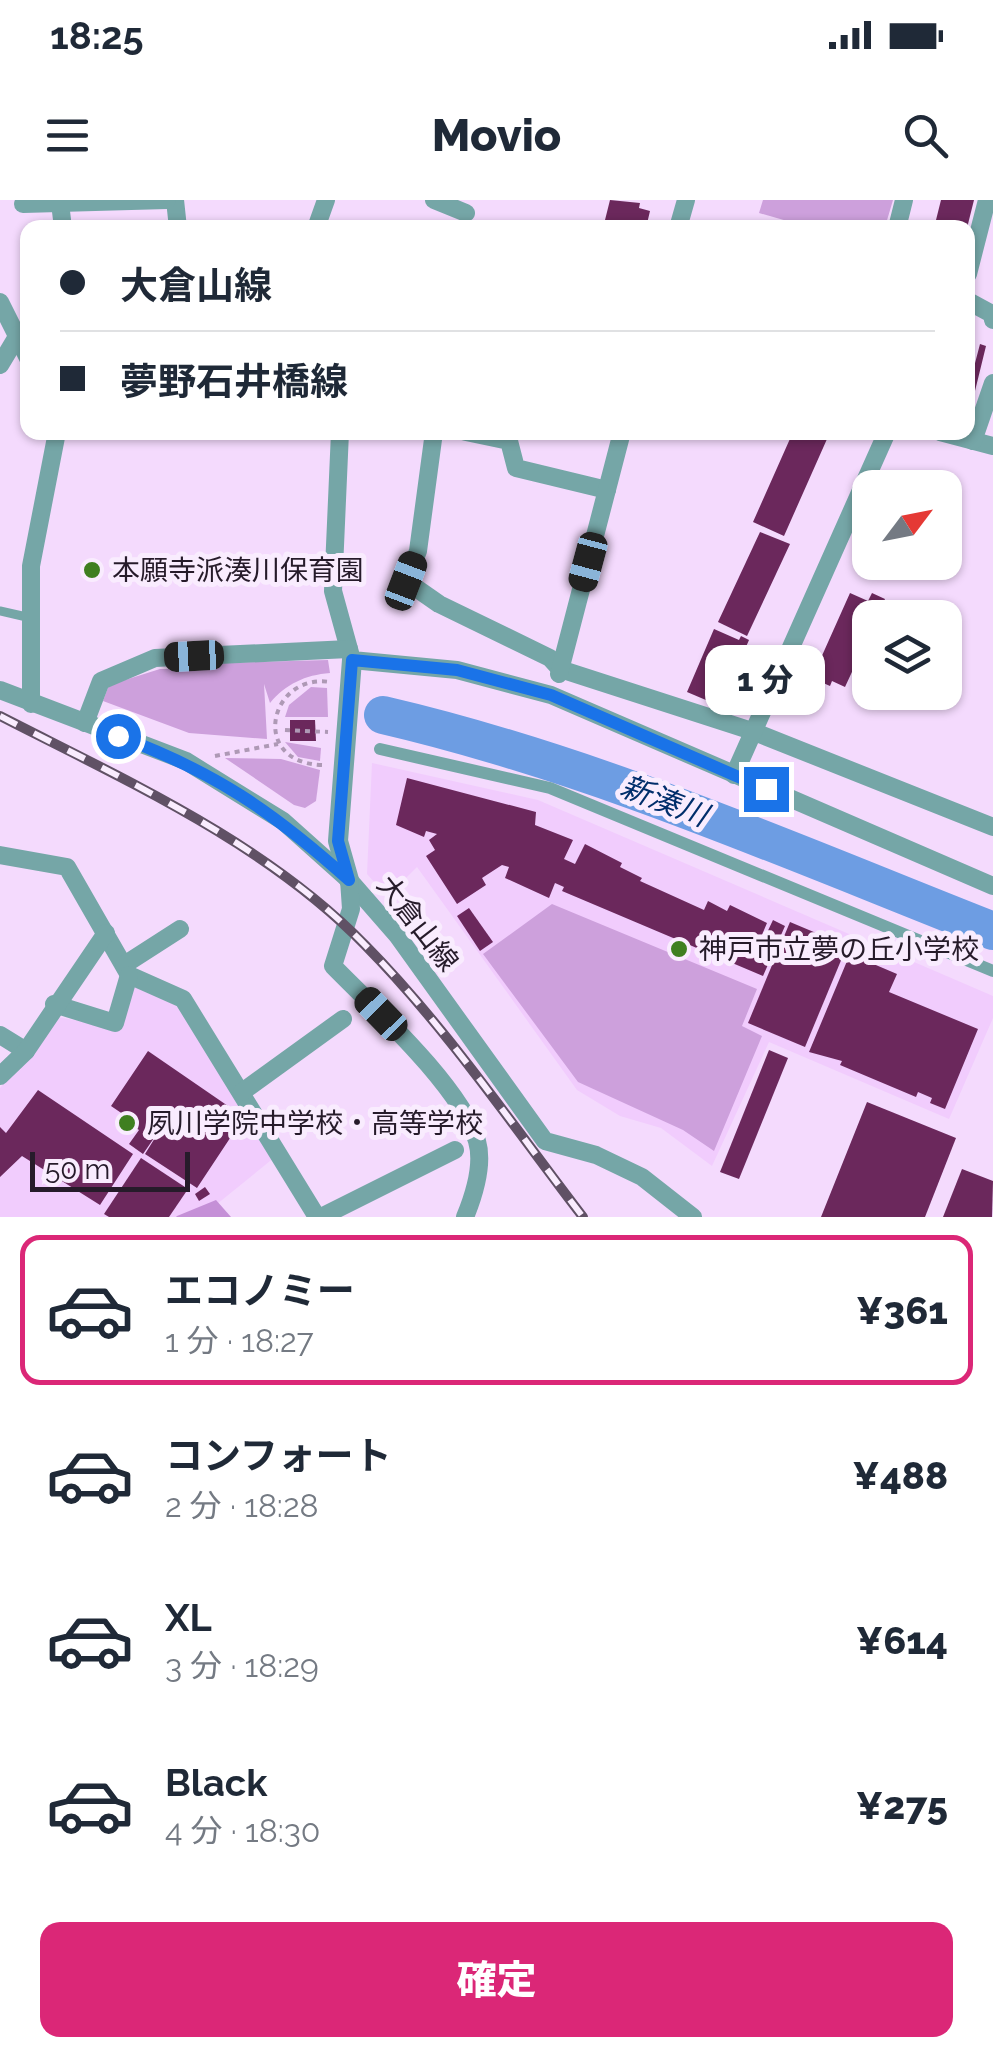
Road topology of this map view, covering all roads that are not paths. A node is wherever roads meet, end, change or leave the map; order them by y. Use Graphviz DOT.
graph roads {
  1 [pos="167,200"];
  2 [pos="434,200"];
  3 [pos="987,200"];
  4 [pos="60,203"];
  5 [pos="24,204"];
  6 [pos="466,213"];
  7 [pos="62,220"];
  8 [pos="975,247"];
  9 [pos="0,302"];
  10 [pos="975,306"];
  11 [pos="993,320"];
  12 [pos="18,334"];
  13 [pos="20,339"];
  14 [pos="0,366"];
  15 [pos="993,384"];
  16 [pos="975,434"];
  17 [pos="56,440"];
  18 [pos="340,440"];
  19 [pos="433,440"];
  20 [pos="500,440"];
  21 [pos="620,440"];
  22 [pos="884,440"];
  23 [pos="966,440"];
  24 [pos="972,442"];
  25 [pos="993,446"];
  26 [pos="875,470"];
  27 [pos="607,490"];
  28 [pos="852,530"];
  29 [pos="0,612"];
  30 [pos="31,618"];
  31 [pos="350,654"];
  32 [pos="560,669"];
  33 [pos="0,690"];
  34 [pos="551,695"];
  35 [pos="32,704"];
  36 [pos="85,723"];
  37 [pos="752,731"];
  38 [pos="380,749"];
  39 [pos="734,776"];
  40 [pos="993,827"];
  41 [pos="0,855"];
  42 [pos="349,880"];
  43 [pos="993,886"];
  44 [pos="180,929"];
  45 [pos="106,933"];
  46 [pos="127,970"];
  47 [pos="993,971"];
  48 [pos="54,1004"];
  49 [pos="343,1019"];
  50 [pos="0,1035"];
  51 [pos="26,1051"];
  52 [pos="0,1076"];
  53 [pos="242,1092"];
  54 [pos="454,1150"];
  55 [pos="319,1217"];
  56 [pos="465,1217"];
  57 [pos="692,1217"];
  1 -- 4 [label="street"];
  2 -- 6 [label="street"];
  3 -- 8 [label="street"];
  4 -- 5 [label="street"];
  4 -- 7 [label="street"];
  9 -- 12 [label="street"];
  10 -- 11 [label="street"];
  12 -- 13 [label="street"];
  12 -- 14 [label="street"];
  15 -- 16 [label="street"];
  17 -- 30 [label="street"];
  18 -- 31 [label="street"];
  19 -- 32 [label="street"];
  20 -- 27 [label="street"];
  21 -- 27 [label="street"];
  22 -- 26 [label="street"];
  23 -- 24 [label="street"];
  24 -- 25 [label="street"];
  27 -- 32 [label="street"];
  28 -- 37 [label="street"];
  29 -- 30 [label="lane"];
  30 -- 35 [label="street"];
  31 -- 34 [label="street"];
  31 -- 36 [label="street"];
  31 -- 42 [label="street"];
  32 -- 34 [label="street"];
  32 -- 37 [label="street"];
  33 -- 35 [label="street, 大倉山線"];
  34 -- 39 [label="street"];
  35 -- 36 [label="street, 大倉山線"];
  36 -- 42 [label="street, 大倉山線"];
  37 -- 39 [label="street"];
  37 -- 40 [label="street"];
  38 -- 47 [label="street"];
  39 -- 43 [label="street"];
  41 -- 45 [label="street"];
  42 -- 56 [label="street"];
  42 -- 57 [label="street, 大倉山線"];
  44 -- 46 [label="street"];
  45 -- 46 [label="street"];
  45 -- 48 [label="street"];
  46 -- 48 [label="street"];
  46 -- 53 [label="street"];
  48 -- 51 [label="street"];
  49 -- 53 [label="street"];
  50 -- 51 [label="street"];
  51 -- 52 [label="street"];
  53 -- 55 [label="street"];
  54 -- 55 [label="street"];
}
